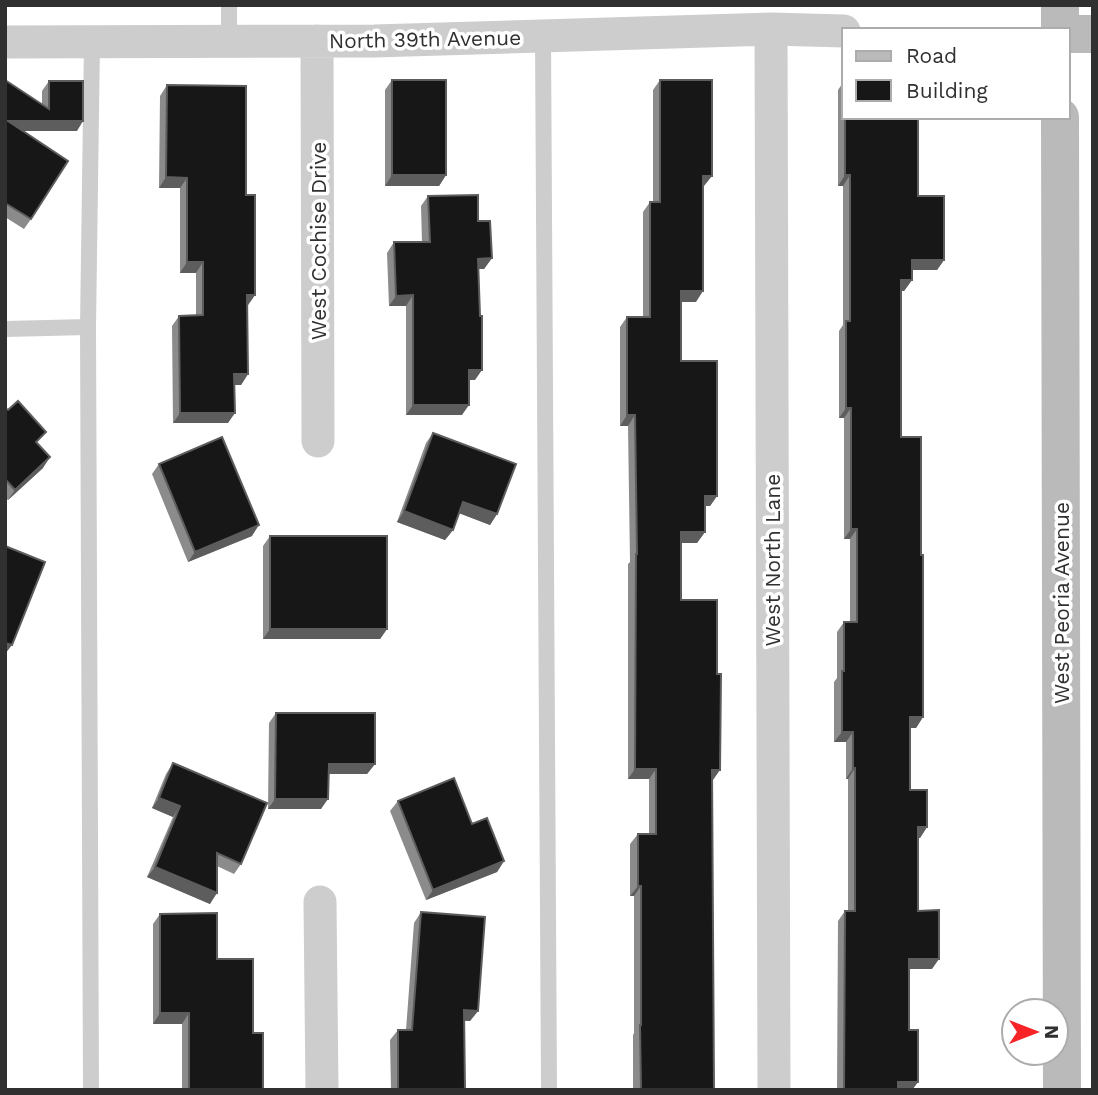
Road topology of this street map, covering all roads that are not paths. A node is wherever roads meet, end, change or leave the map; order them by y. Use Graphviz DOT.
graph roads {
  1 [pos="229,5"];
  2 [pos="1060,5"];
  3 [pos="1060,28"];
  4 [pos="771,29"];
  5 [pos="842,31"];
  6 [pos="1070,34"];
  7 [pos="1093,34"];
  8 [pos="542,36"];
  9 [pos="229,41"];
  10 [pos="317,41"];
  11 [pos="5,42"];
  12 [pos="92,43"];
  13 [pos="1060,119"];
  14 [pos="89,327"];
  15 [pos="5,329"];
  16 [pos="318,442"];
  17 [pos="320,902"];
  18 [pos="91,1090"];
  19 [pos="322,1090"];
  20 [pos="549,1090"];
  21 [pos="774,1090"];
  22 [pos="1062,1090"];
  1 -- 9 [label="lane"];
  2 -- 3 [label="main road"];
  4 -- 5 [label="street, North 39th Avenue"];
  4 -- 8 [label="street, North 39th Avenue"];
  4 -- 21 [label="street, West North Lane"];
  6 -- 7 [label="main road"];
  8 -- 10 [label="street, North 39th Avenue"];
  8 -- 20 [label="lane"];
  9 -- 10 [label="street, North 39th Avenue"];
  9 -- 12 [label="street, North 39th Avenue"];
  10 -- 16 [label="street, West Cochise Drive"];
  11 -- 12 [label="street, North 39th Avenue"];
  12 -- 14 [label="lane"];
  13 -- 22 [label="main road, West Peoria Avenue"];
  14 -- 15 [label="lane"];
  14 -- 18 [label="lane"];
  17 -- 19 [label="street"];
}
